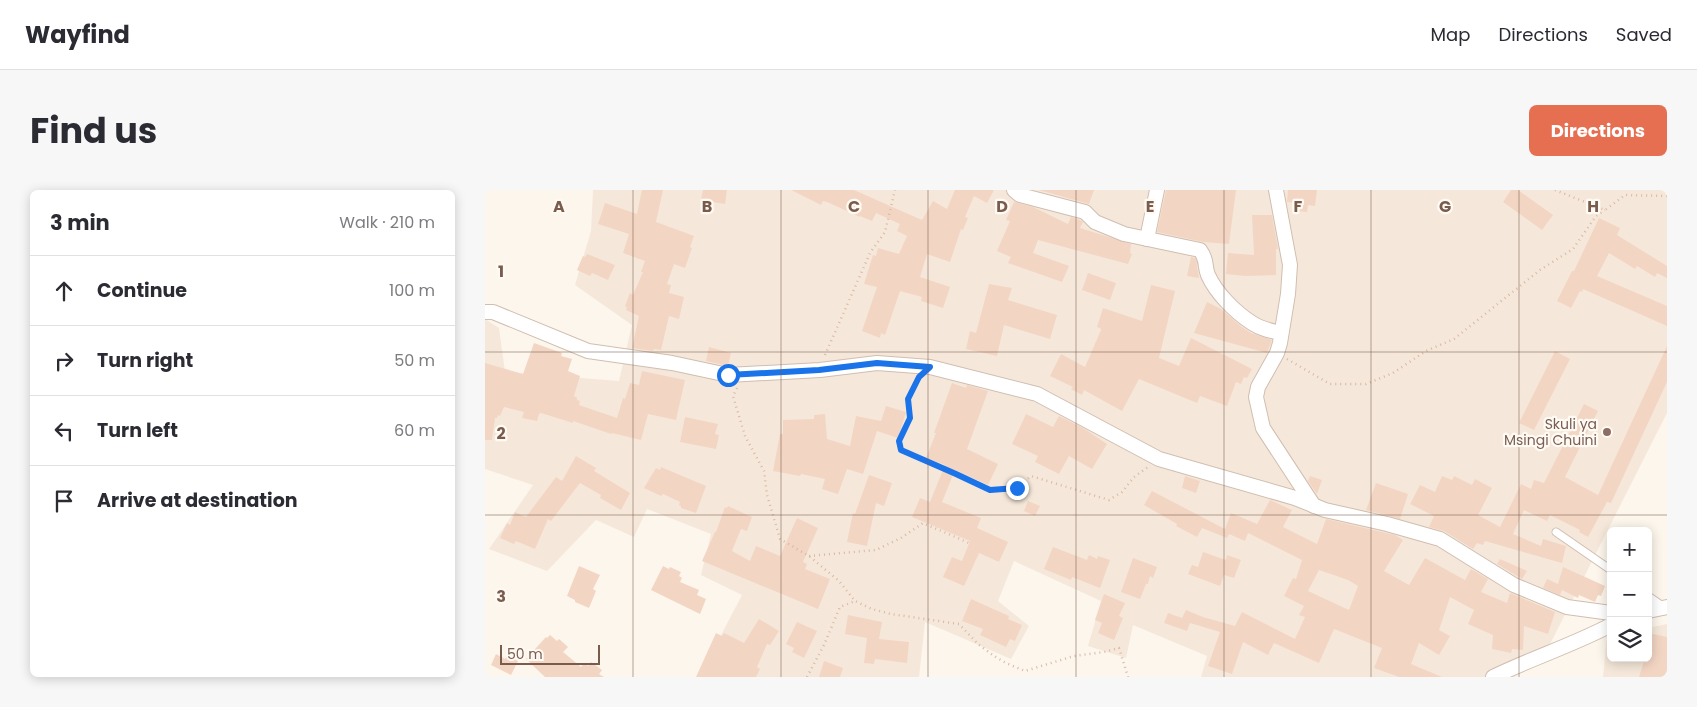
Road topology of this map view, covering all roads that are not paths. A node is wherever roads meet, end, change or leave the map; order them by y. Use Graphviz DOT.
graph roads {
  1 [pos="1014,190"];
  2 [pos="1157,190"];
  3 [pos="1276,190"];
  4 [pos="1147,239"];
  5 [pos="485,312"];
  6 [pos="1281,333"];
  7 [pos="1314,506"];
  8 [pos="1556,532"];
  9 [pos="1607,567"];
  10 [pos="1652,598"];
  11 [pos="1666,607"];
  12 [pos="1652,610"];
  13 [pos="1607,613"];
  14 [pos="1607,627"];
  15 [pos="1493,677"];
  1 -- 4 [label="street"];
  2 -- 4 [label="street"];
  3 -- 6 [label="street"];
  4 -- 6 [label="street"];
  5 -- 7 [label="street"];
  6 -- 7 [label="street"];
  7 -- 13 [label="street"];
  8 -- 9 [label="lane"];
  10 -- 11 [label="lane"];
  11 -- 12 [label="street"];
  14 -- 15 [label="street"];
}
